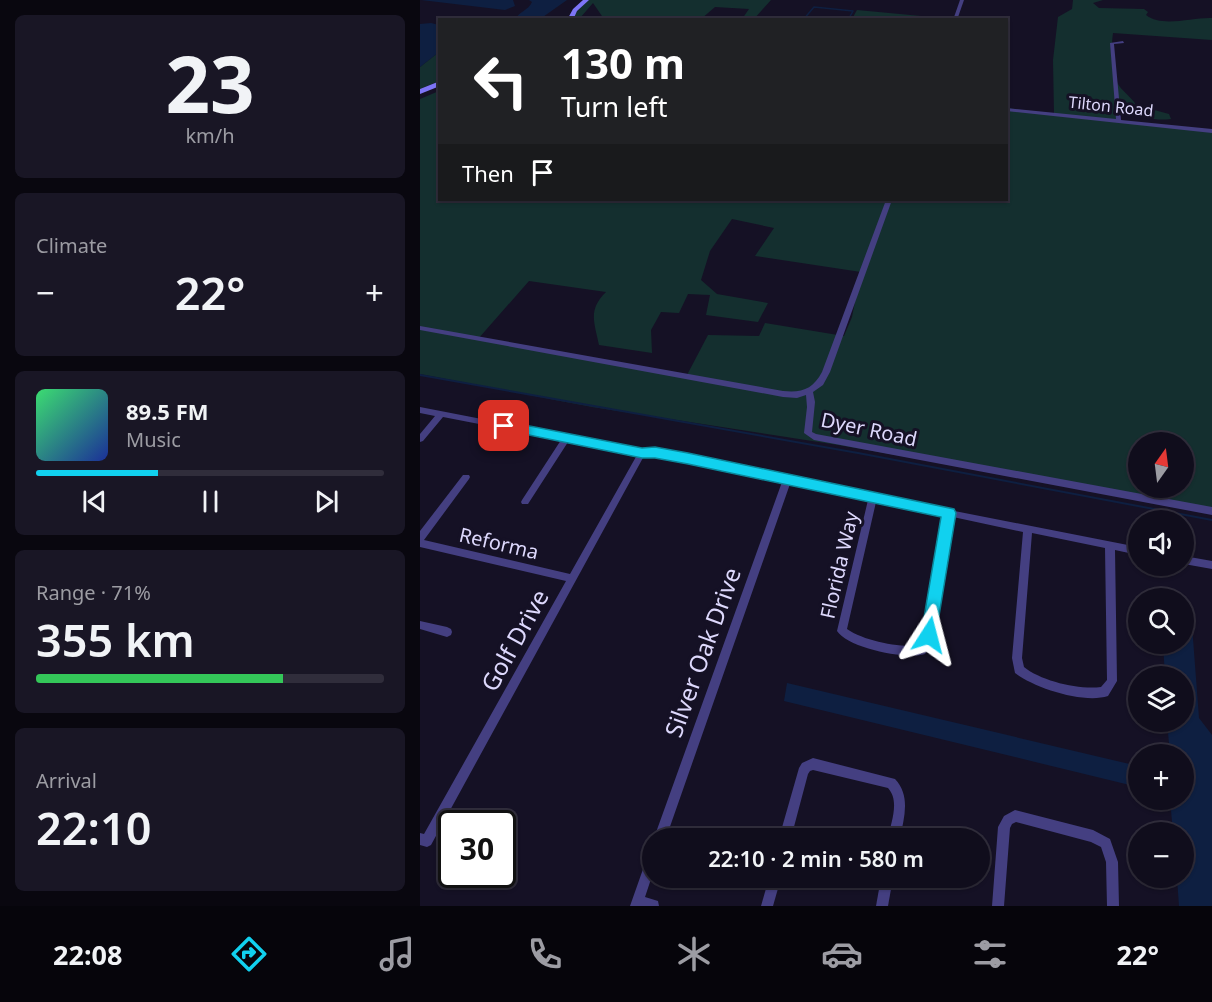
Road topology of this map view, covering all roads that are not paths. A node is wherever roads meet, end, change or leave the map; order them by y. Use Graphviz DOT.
graph roads {
  1 [pos="586,0"];
  2 [pos="962,0"];
  3 [pos="571,18"];
  4 [pos="956,18"];
  5 [pos="1123,42"];
  6 [pos="438,86"];
  7 [pos="420,94"];
  8 [pos="1008,109"];
  9 [pos="1119,121"];
  10 [pos="1212,131"];
  11 [pos="889,201"];
  12 [pos="420,328"];
  13 [pos="808,392"];
  14 [pos="420,410"];
  15 [pos="441,414"];
  16 [pos="567,437"];
  17 [pos="420,439"];
  18 [pos="642,453"];
  19 [pos="466,477"];
  20 [pos="787,480"];
  21 [pos="873,498"];
  22 [pos="525,501"];
  23 [pos="1212,512"];
  24 [pos="949,513"];
  25 [pos="1028,529"];
  26 [pos="420,538"];
  27 [pos="420,543"];
  28 [pos="1110,545"];
  29 [pos="1128,549"];
  30 [pos="1194,562"];
  31 [pos="1212,565"];
  32 [pos="571,579"];
  33 [pos="420,625"];
  34 [pos="447,632"];
  35 [pos="664,828"];
  36 [pos="788,828"];
  37 [pos="896,828"];
  38 [pos="420,838"];
  39 [pos="642,888"];
  40 [pos="772,888"];
  41 [pos="885,888"];
  42 [pos="637,904"];
  43 [pos="653,906"];
  44 [pos="767,906"];
  45 [pos="882,906"];
  46 [pos="998,906"];
  47 [pos="1113,906"];
  1 -- 3 [label="street"];
  2 -- 4 [label="street"];
  5 -- 9 [label="street"];
  6 -- 7 [label="street"];
  8 -- 9 [label="street, Tilton Road"];
  9 -- 10 [label="street, Tilton Road"];
  11 -- 13 [label="street"];
  12 -- 13 [label="street, Dyer Road"];
  13 -- 23 [label="street, Dyer Road"];
  14 -- 15 [label="street"];
  15 -- 16 [label="street"];
  15 -- 17 [label="street"];
  16 -- 18 [label="street"];
  16 -- 22 [label="street"];
  18 -- 20 [label="street"];
  18 -- 32 [label="street, Golf Drive"];
  19 -- 26 [label="street"];
  20 -- 21 [label="street"];
  20 -- 35 [label="street, Silver Oak Drive"];
  21 -- 24 [label="street"];
  21 -- 24 [label="street, Florida Way"];
  24 -- 25 [label="street"];
  25 -- 28 [label="street"];
  25 -- 28 [label="street"];
  27 -- 32 [label="street, Reforma"];
  28 -- 29 [label="street"];
  30 -- 31 [label="street"];
  32 -- 38 [label="street, Golf Drive"];
  33 -- 34 [label="street"];
  36 -- 37 [label="street"];
  39 -- 42 [label="street"];
  40 -- 44 [label="street"];
  41 -- 45 [label="street"];
  42 -- 43 [label="street"];
  46 -- 47 [label="street"];
}
